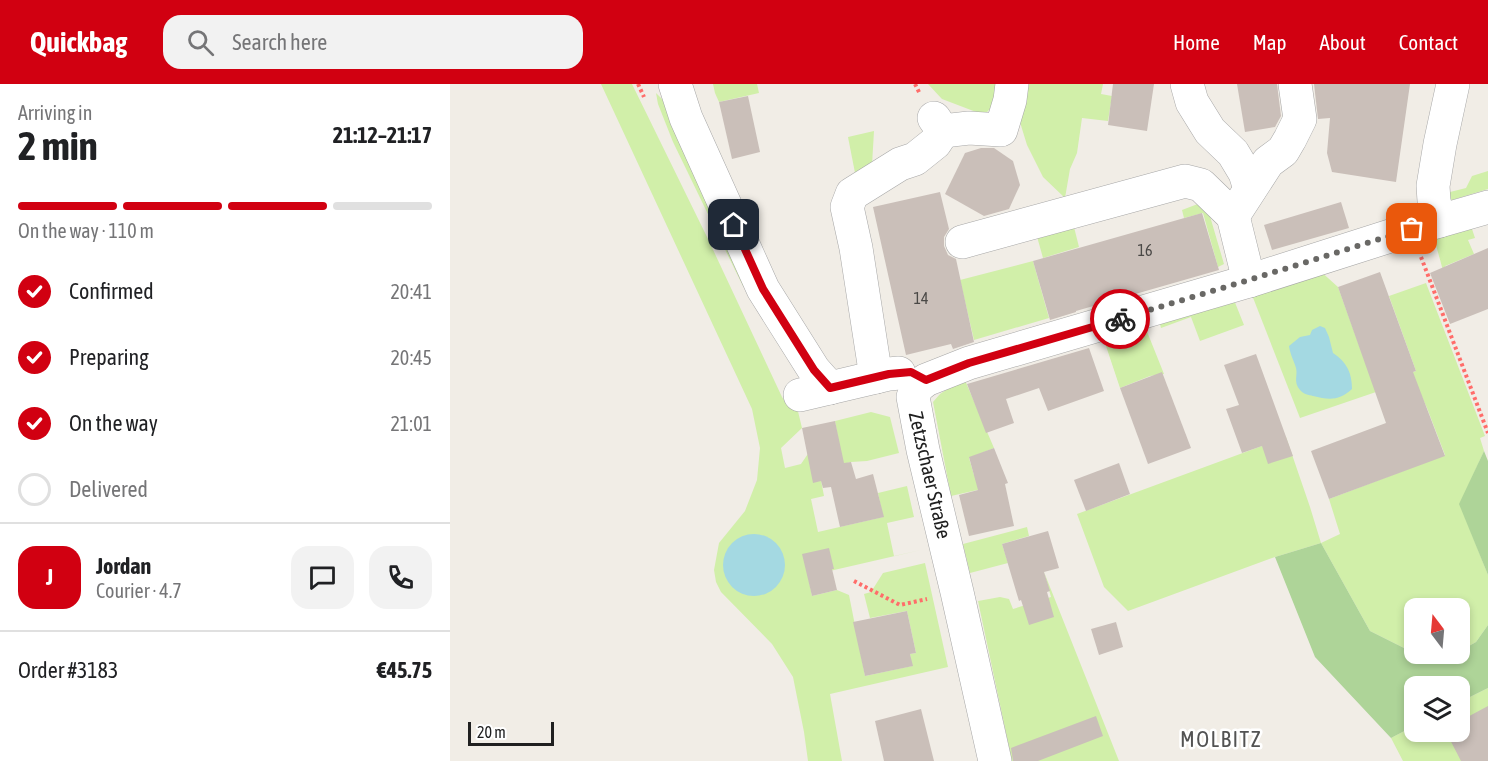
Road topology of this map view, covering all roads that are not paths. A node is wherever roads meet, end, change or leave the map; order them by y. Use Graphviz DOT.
graph roads {
  1 [pos="675,84"];
  2 [pos="1012,84"];
  3 [pos="1187,84"];
  4 [pos="1295,84"];
  5 [pos="1453,84"];
  6 [pos="1250,189"];
  7 [pos="1488,207"];
  8 [pos="1233,216"];
  9 [pos="1426,225"];
  10 [pos="962,242"];
  11 [pos="1249,280"];
  12 [pos="876,377"];
  13 [pos="926,380"];
  14 [pos="995,761"];
  1 -- 12 [label="street"];
  2 -- 12 [label="street"];
  3 -- 6 [label="street"];
  4 -- 6 [label="street"];
  5 -- 9 [label="street"];
  6 -- 8 [label="street"];
  7 -- 9 [label="street"];
  8 -- 10 [label="street"];
  8 -- 11 [label="street"];
  9 -- 11 [label="street"];
  11 -- 13 [label="street"];
  12 -- 13 [label="street"];
  13 -- 14 [label="street, Zetzschaer Straße"];
}
